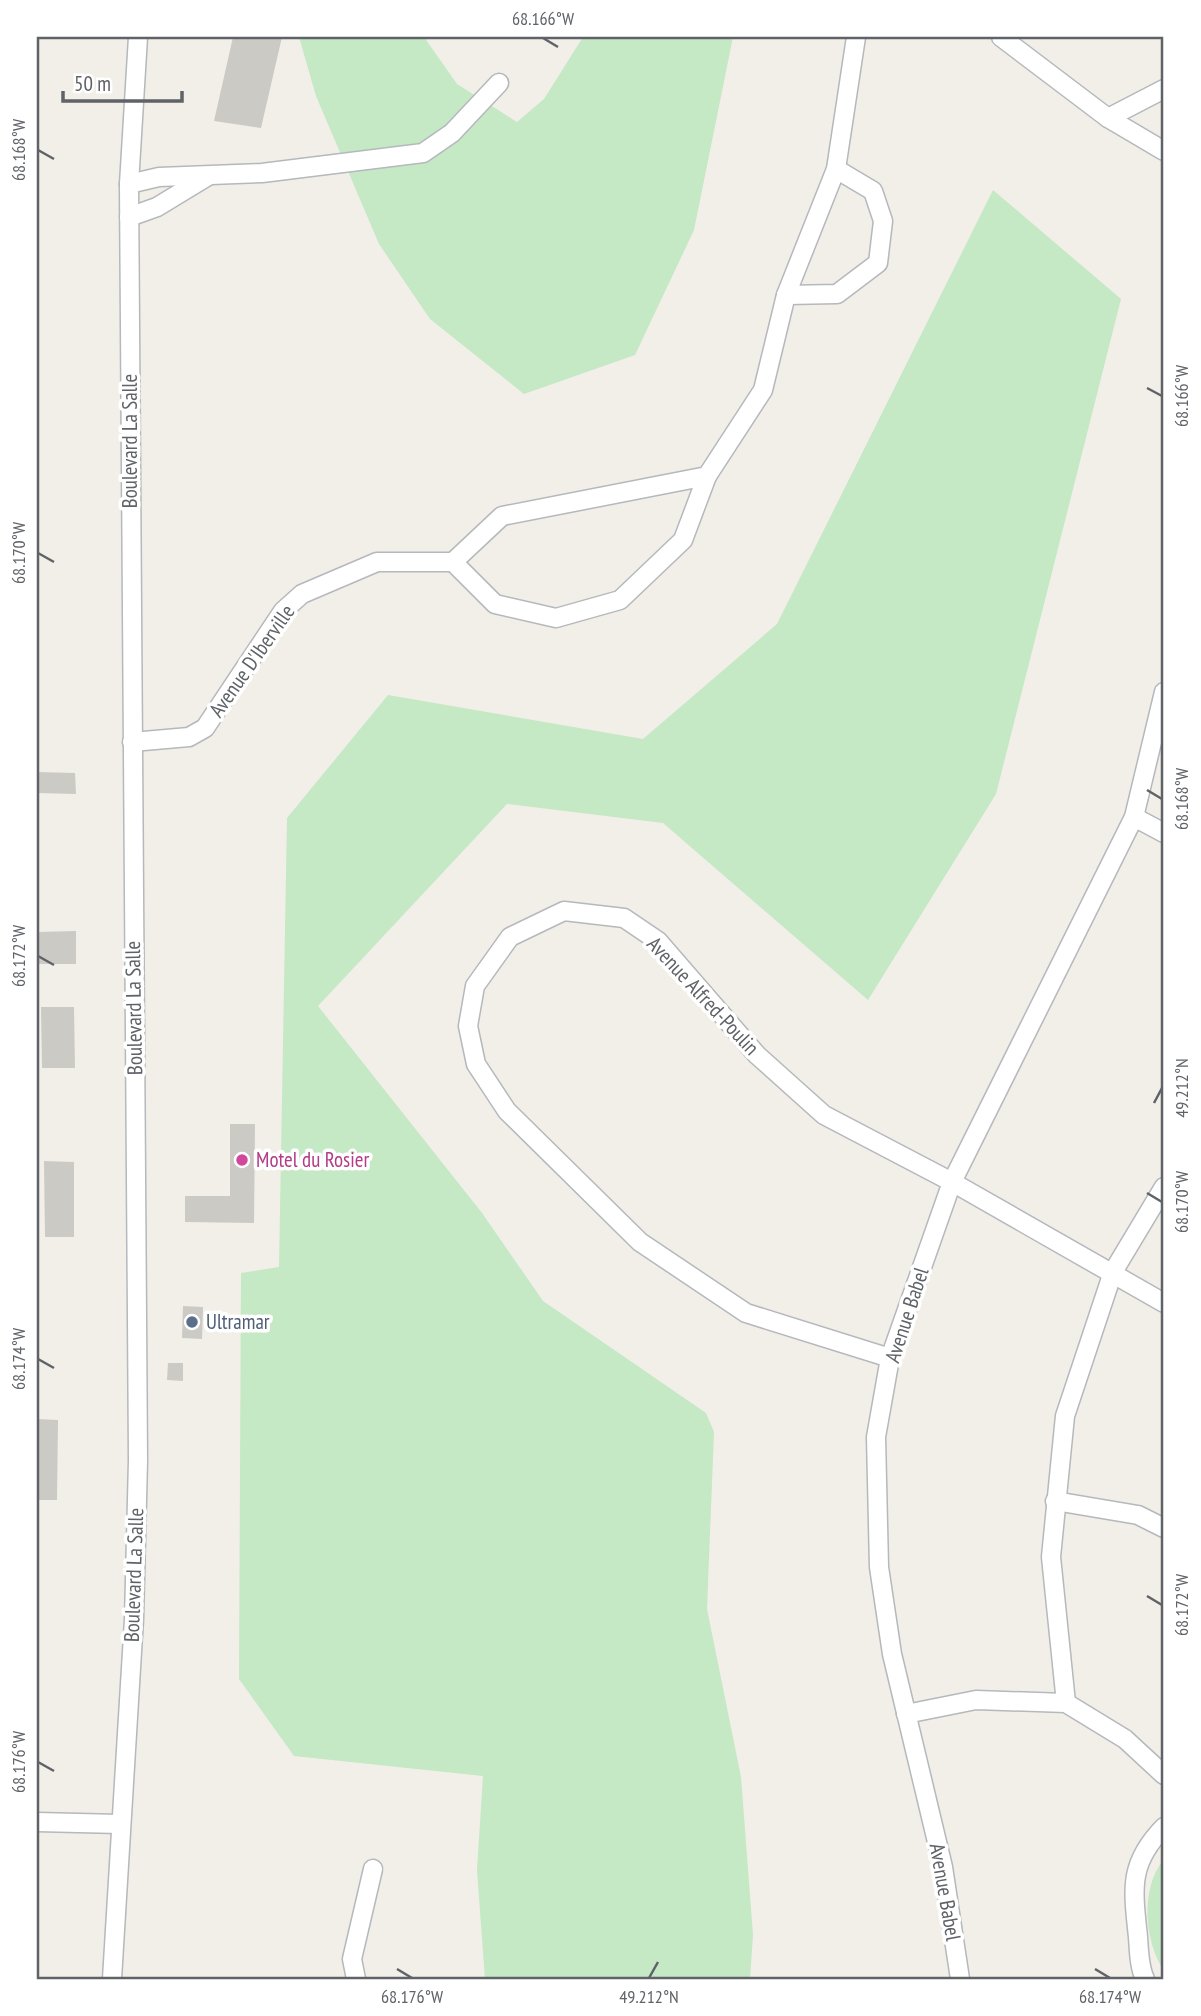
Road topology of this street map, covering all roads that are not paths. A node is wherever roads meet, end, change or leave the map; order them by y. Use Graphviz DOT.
graph roads {
  1 [pos="138,37"];
  2 [pos="856,37"];
  3 [pos="1001,37"];
  4 [pos="499,83"];
  5 [pos="1164,89"];
  6 [pos="1108,118"];
  7 [pos="1164,152"];
  8 [pos="836,169"];
  9 [pos="211,174"];
  10 [pos="129,184"];
  11 [pos="129,217"];
  12 [pos="786,295"];
  13 [pos="707,476"];
  14 [pos="453,562"];
  15 [pos="1164,692"];
  16 [pos="132,742"];
  17 [pos="1133,817"];
  18 [pos="1164,833"];
  19 [pos="952,1182"];
  20 [pos="1164,1187"];
  21 [pos="1114,1272"];
  22 [pos="1164,1303"];
  23 [pos="890,1359"];
  24 [pos="1055,1501"];
  25 [pos="1164,1528"];
  26 [pos="1066,1703"];
  27 [pos="906,1714"];
  28 [pos="1164,1775"];
  29 [pos="37,1822"];
  30 [pos="120,1824"];
  31 [pos="1164,1827"];
  32 [pos="373,1869"];
  33 [pos="112,1979"];
  34 [pos="356,1979"];
  35 [pos="960,1979"];
  36 [pos="1145,1979"];
  1 -- 10 [label="street, Boulevard La Salle"];
  2 -- 8 [label="street"];
  3 -- 6 [label="street"];
  4 -- 9 [label="street"];
  5 -- 6 [label="street"];
  6 -- 7 [label="street"];
  8 -- 12 [label="street"];
  8 -- 12 [label="street"];
  9 -- 10 [label="street"];
  9 -- 11 [label="street"];
  10 -- 11 [label="street, Boulevard La Salle"];
  11 -- 16 [label="street, Boulevard La Salle"];
  12 -- 13 [label="street"];
  13 -- 14 [label="street"];
  13 -- 14 [label="street"];
  14 -- 16 [label="street, Avenue D'Iberville"];
  15 -- 17 [label="street, Avenue Babel"];
  16 -- 30 [label="street, Boulevard La Salle"];
  17 -- 18 [label="street"];
  17 -- 19 [label="street, Avenue Babel"];
  19 -- 21 [label="street, Avenue Alfred-Poulin"];
  19 -- 23 [label="street, Avenue Babel"];
  19 -- 23 [label="street, Avenue Alfred-Poulin"];
  20 -- 21 [label="street"];
  21 -- 22 [label="street, Avenue Alfred-Poulin"];
  21 -- 24 [label="street"];
  23 -- 27 [label="street, Avenue Babel"];
  24 -- 25 [label="street"];
  24 -- 26 [label="street"];
  26 -- 27 [label="street"];
  26 -- 28 [label="street"];
  27 -- 35 [label="street, Avenue Babel"];
  29 -- 30 [label="street"];
  30 -- 33 [label="street, Boulevard La Salle"];
  31 -- 36 [label="street"];
  32 -- 34 [label="street"];
}
